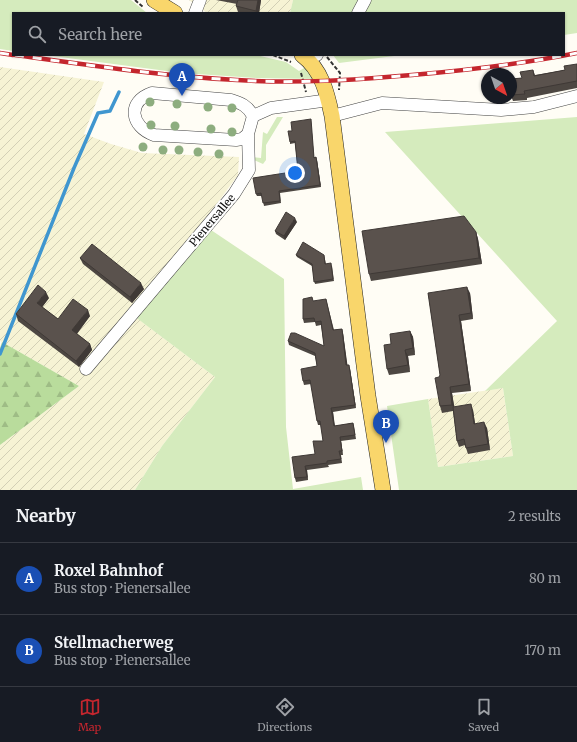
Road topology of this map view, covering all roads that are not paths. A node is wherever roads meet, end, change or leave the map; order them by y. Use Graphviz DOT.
graph roads {
  1 [pos="154,0"];
  2 [pos="200,0"];
  3 [pos="365,0"];
  4 [pos="173,12"];
  5 [pos="195,12"];
  6 [pos="359,12"];
  7 [pos="309,56"];
  8 [pos="334,96"];
  9 [pos="577,96"];
  10 [pos="253,116"];
  11 [pos="332,116"];
  12 [pos="248,134"];
  13 [pos="86,369"];
  14 [pos="383,490"];
  1 -- 4 [label="main road"];
  2 -- 5 [label="lane"];
  3 -- 6 [label="lane"];
  7 -- 8 [label="main road"];
  8 -- 10 [label="lane"];
  8 -- 11 [label="main road"];
  9 -- 11 [label="lane"];
  10 -- 12 [label="lane, Pienersallee"];
  10 -- 12 [label="lane"];
  11 -- 14 [label="main road"];
  12 -- 13 [label="lane, Pienersallee"];
}
